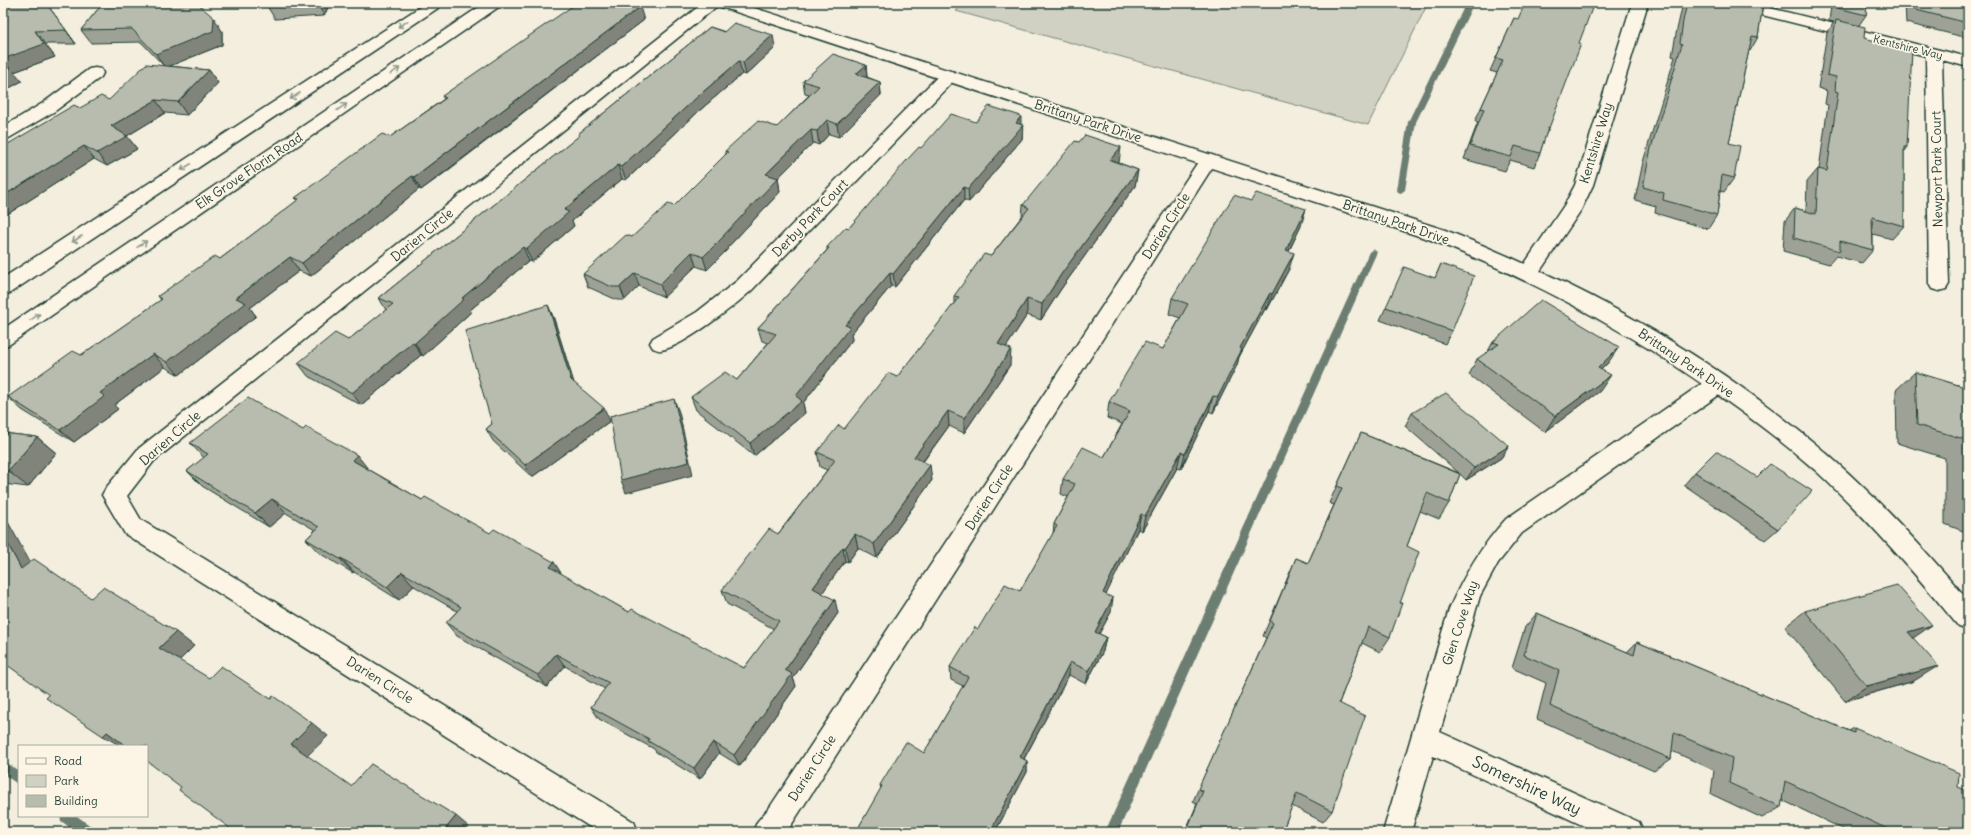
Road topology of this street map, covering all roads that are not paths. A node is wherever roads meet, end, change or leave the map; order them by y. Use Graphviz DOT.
graph roads {
  1 [pos="436,3"];
  2 [pos="495,3"];
  3 [pos="713,3"];
  4 [pos="723,3"];
  5 [pos="1640,3"];
  6 [pos="1731,3"];
  7 [pos="1934,54"];
  8 [pos="1968,62"];
  9 [pos="95,73"];
  10 [pos="948,76"];
  11 [pos="3,134"];
  12 [pos="1208,160"];
  13 [pos="1528,272"];
  14 [pos="1939,284"];
  15 [pos="3,288"];
  16 [pos="3,339"];
  17 [pos="660,343"];
  18 [pos="1718,384"];
  19 [pos="1968,619"];
  20 [pos="1424,738"];
  21 [pos="624,832"];
  22 [pos="767,832"];
  23 [pos="1397,832"];
  24 [pos="1629,832"];
  1 -- 15 [label="street, one-way"];
  16 -- 2 [label="street, Elk Grove Florin Road, one-way"];
  3 -- 21 [label="street, Darien Circle"];
  4 -- 10 [label="street, Brittany Park Drive"];
  5 -- 13 [label="street, Kentshire Way"];
  6 -- 7 [label="street, Kentshire Way"];
  7 -- 8 [label="street, Kentshire Way"];
  7 -- 14 [label="street, Newport Park Court"];
  9 -- 11 [label="street"];
  10 -- 12 [label="street, Brittany Park Drive"];
  10 -- 17 [label="street, Derby Park Court"];
  12 -- 13 [label="street, Brittany Park Drive"];
  12 -- 22 [label="street, Darien Circle"];
  13 -- 18 [label="street, Brittany Park Drive"];
  18 -- 19 [label="street, Brittany Park Drive"];
  18 -- 20 [label="street, Glen Cove Way"];
  20 -- 23 [label="street, Glen Cove Way"];
  20 -- 24 [label="street, Somershire Way"];
}
